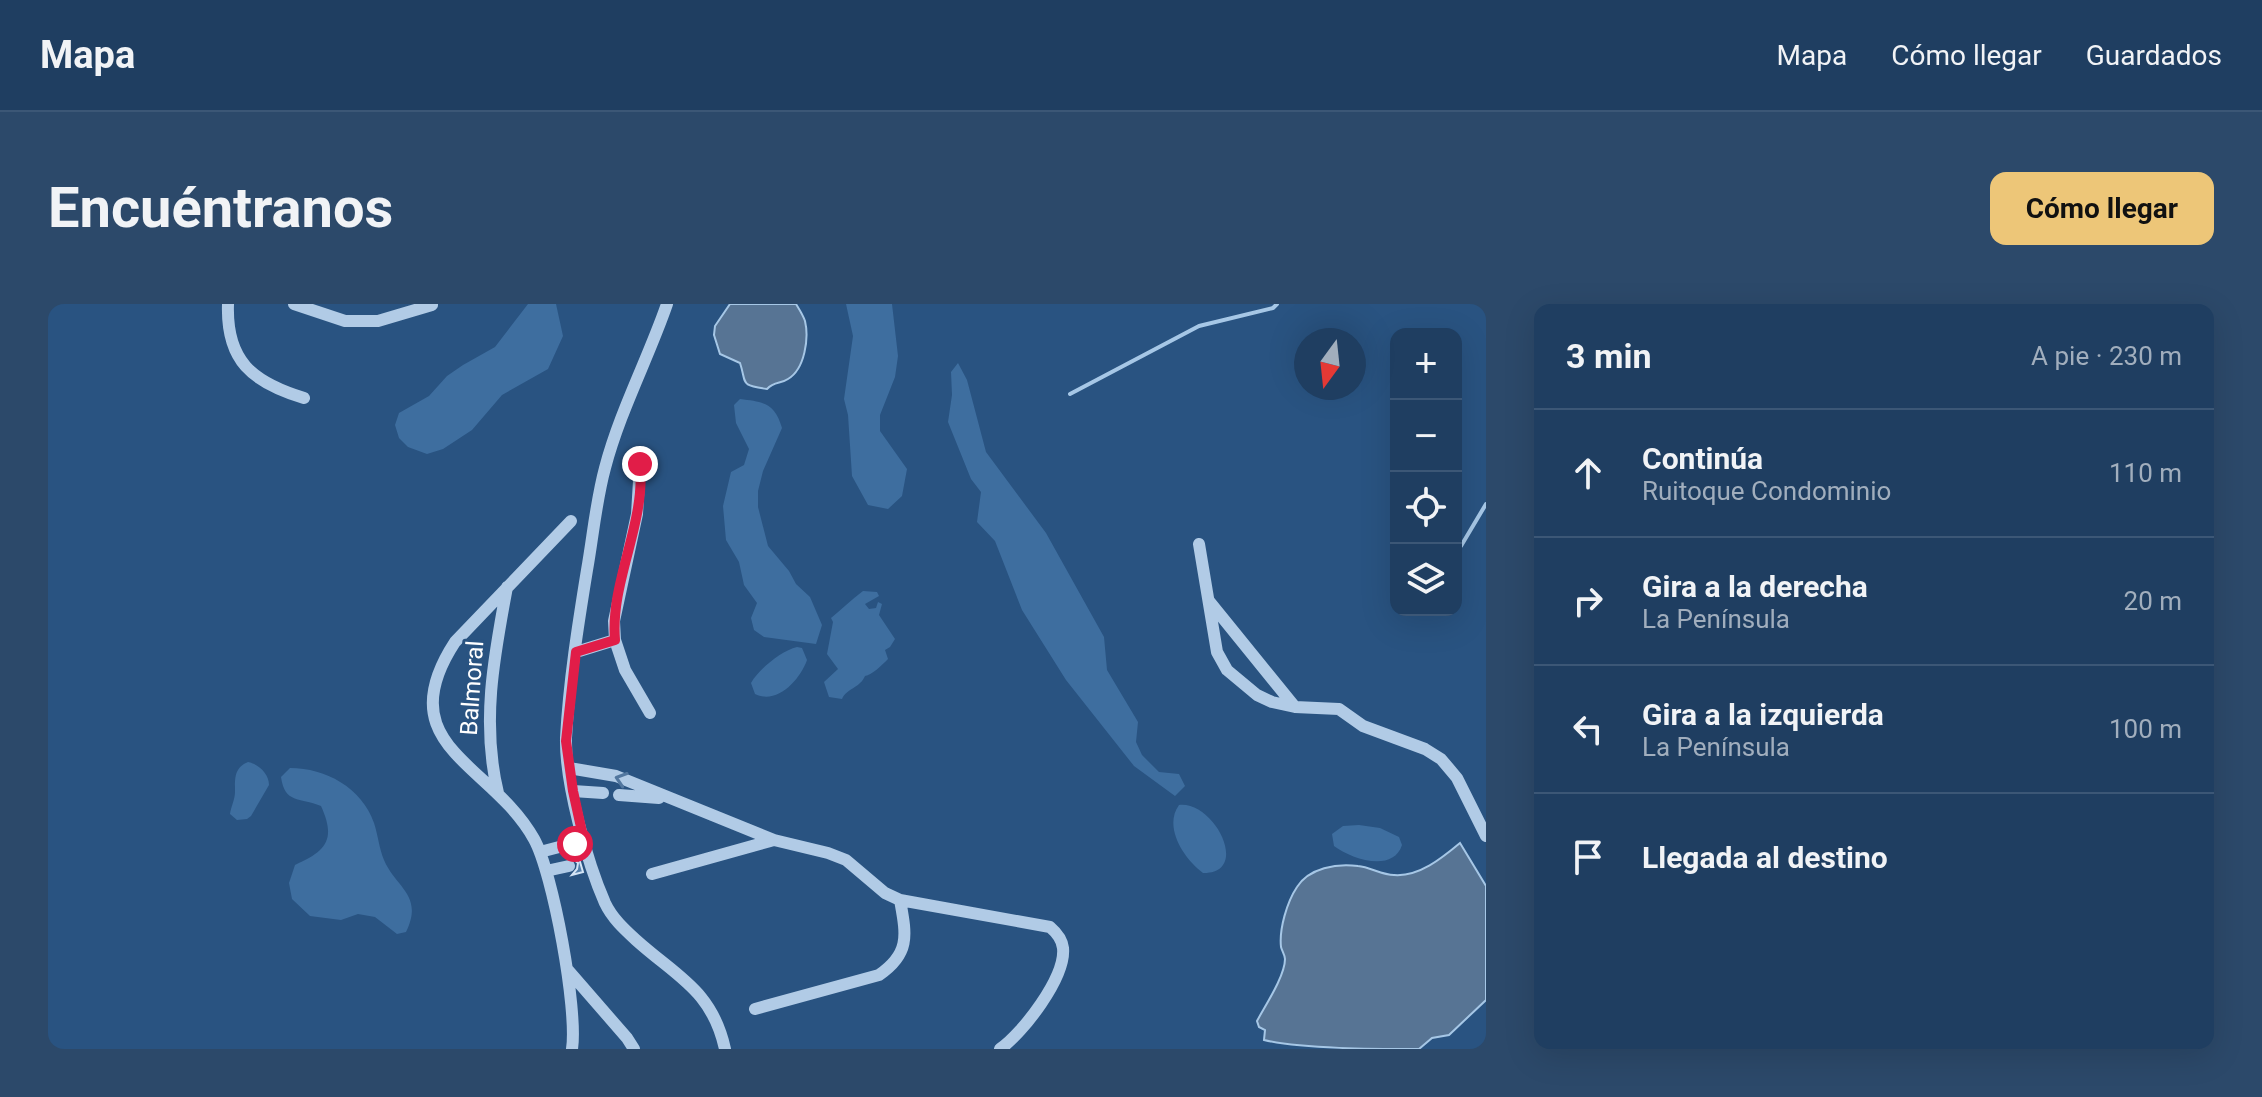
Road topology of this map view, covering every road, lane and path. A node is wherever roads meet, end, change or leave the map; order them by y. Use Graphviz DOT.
graph roads {
  1 [pos="228,304"];
  2 [pos="294,304"];
  3 [pos="667,304"];
  4 [pos="432,305"];
  5 [pos="304,398"];
  6 [pos="640,464"];
  7 [pos="571,521"];
  8 [pos="1199,544"];
  9 [pos="507,587"];
  10 [pos="1208,600"];
  11 [pos="615,640"];
  12 [pos="576,652"];
  13 [pos="1295,707"];
  14 [pos="650,713"];
  15 [pos="569,768"];
  16 [pos="573,791"];
  17 [pos="498,793"];
  18 [pos="603,793"];
  19 [pos="619,795"];
  20 [pos="670,798"];
  21 [pos="1486,836"];
  22 [pos="774,840"];
  23 [pos="574,844"];
  24 [pos="540,852"];
  25 [pos="580,863"];
  26 [pos="546,871"];
  27 [pos="652,874"];
  28 [pos="900,900"];
  29 [pos="567,969"];
  30 [pos="755,1009"];
  31 [pos="572,1049"];
  32 [pos="634,1049"];
  33 [pos="725,1049"];
  34 [pos="1000,1049"];
  1 -- 5 [label="street"];
  2 -- 4 [label="street"];
  3 -- 12 [label="street"];
  6 -- 11 [label="street"];
  7 -- 9 [label="street, Balmoral"];
  8 -- 10 [label="street"];
  9 -- 17 [label="street, Balmoral"];
  9 -- 17 [label="street, Balmoral"];
  10 -- 13 [label="street"];
  10 -- 13 [label="street"];
  11 -- 12 [label="street"];
  11 -- 14 [label="street"];
  12 -- 15 [label="street"];
  13 -- 21 [label="street"];
  15 -- 16 [label="street"];
  20 -- 15 [label="street, one-way"];
  16 -- 18 [label="street"];
  16 -- 23 [label="street"];
  17 -- 24 [label="street, Balmoral"];
  19 -- 20 [label="street"];
  20 -- 22 [label="street"];
  22 -- 27 [label="street"];
  22 -- 28 [label="street"];
  23 -- 24 [label="street"];
  23 -- 25 [label="street"];
  24 -- 26 [label="street, Balmoral"];
  25 -- 26 [label="street"];
  25 -- 33 [label="street"];
  26 -- 29 [label="street, Balmoral"];
  28 -- 30 [label="street"];
  28 -- 34 [label="street"];
  29 -- 31 [label="street, Balmoral"];
  29 -- 32 [label="street, Balmoral"];
}
